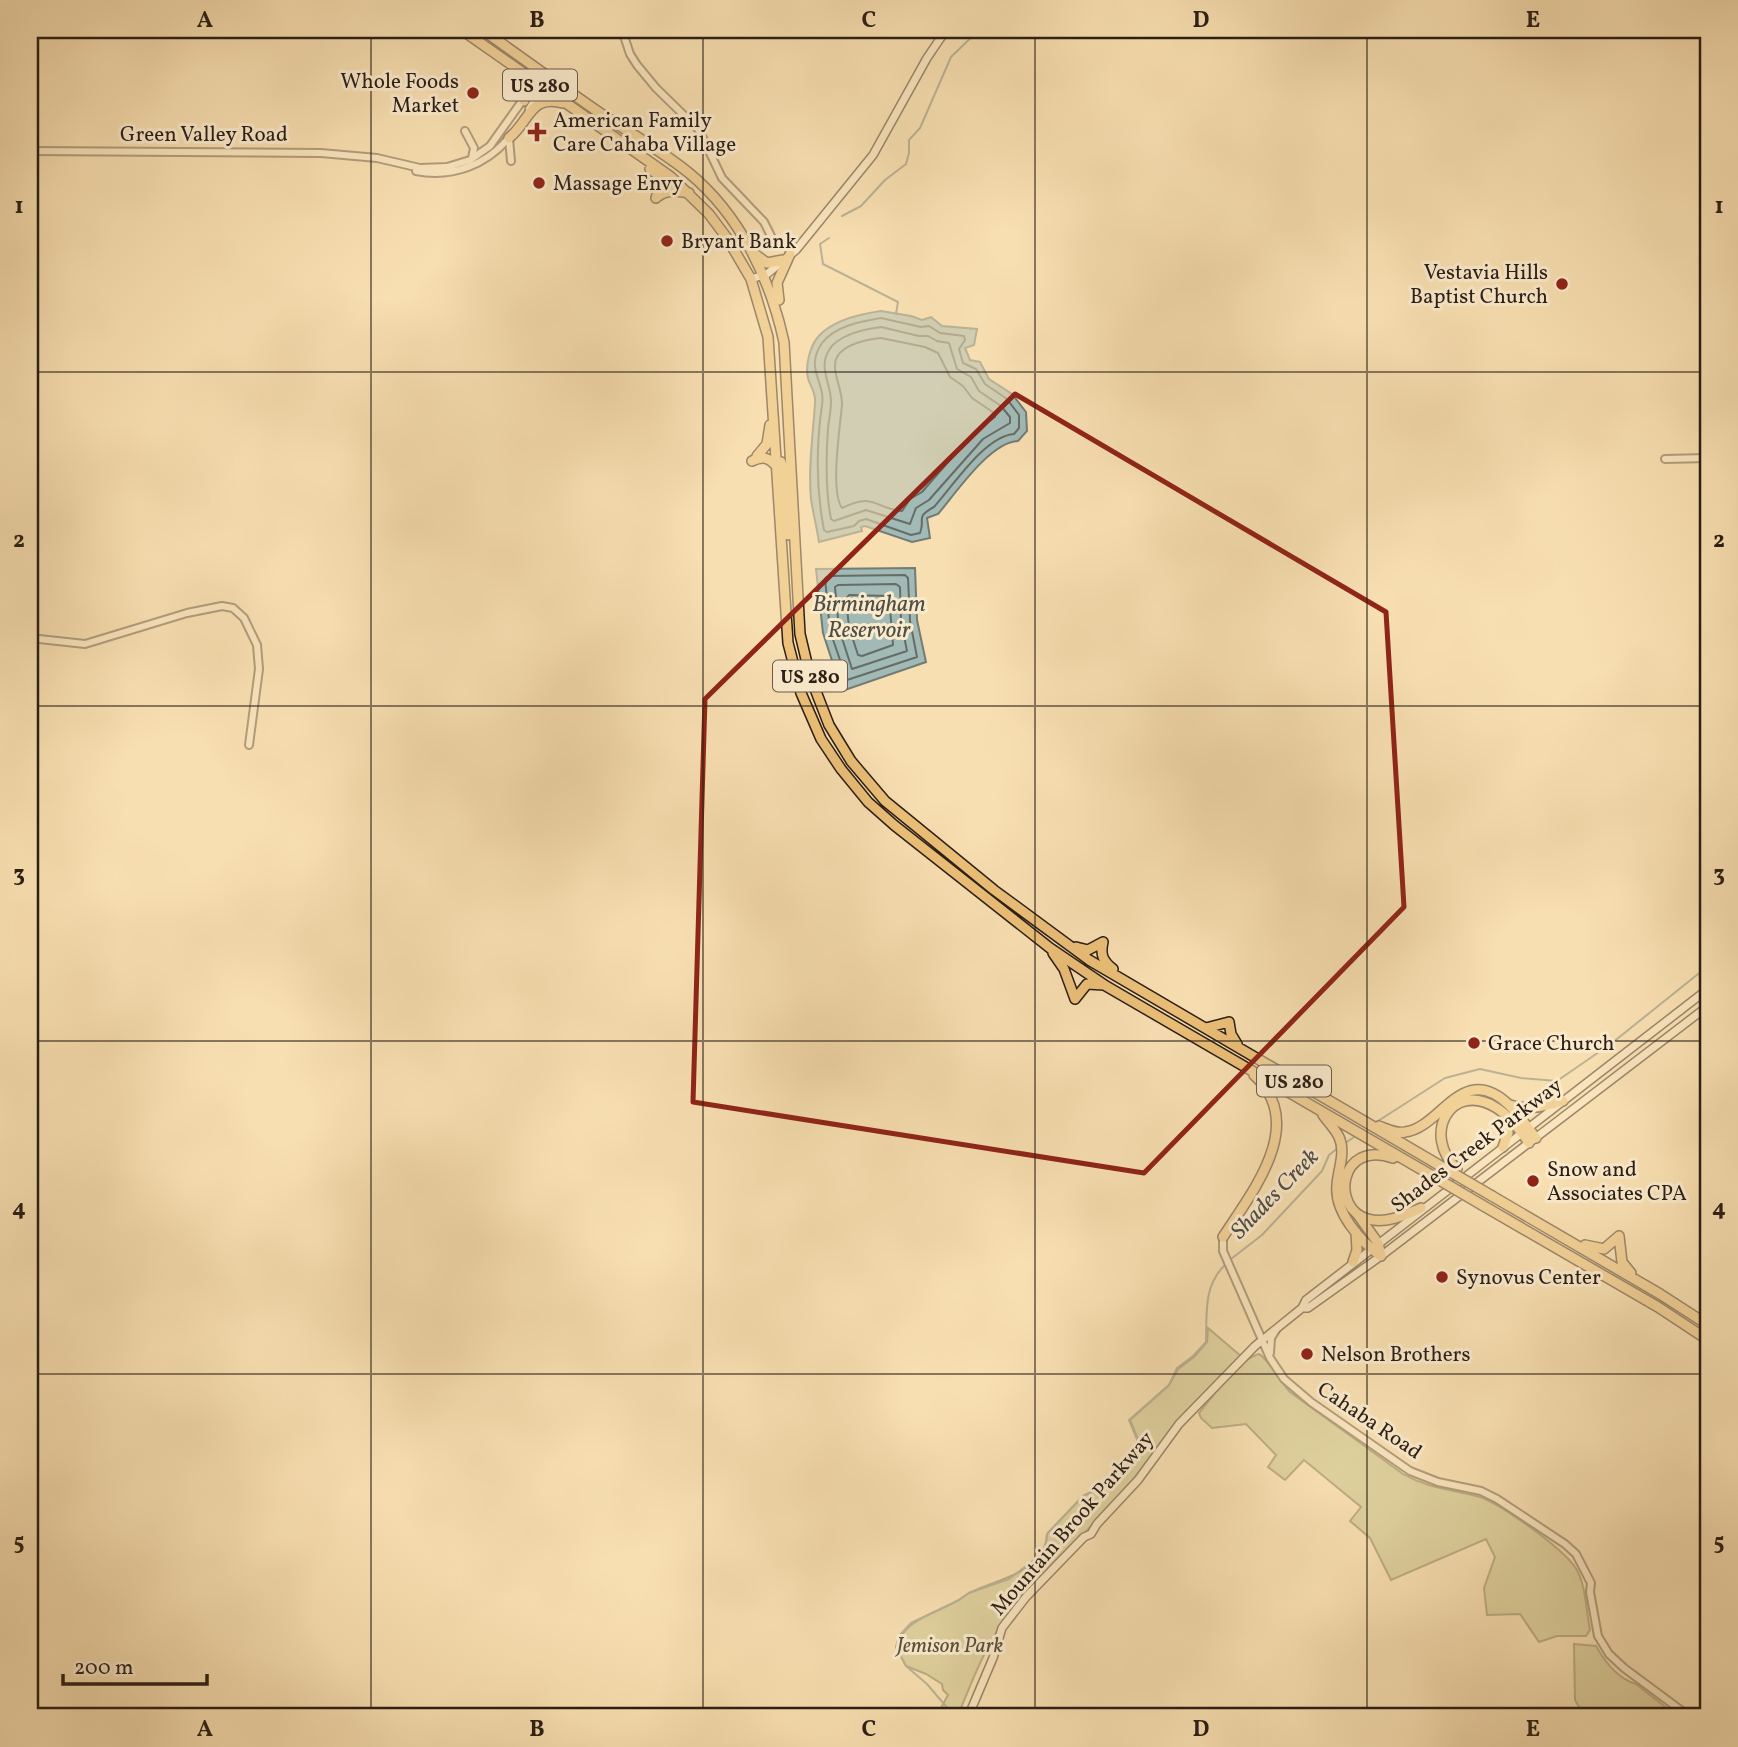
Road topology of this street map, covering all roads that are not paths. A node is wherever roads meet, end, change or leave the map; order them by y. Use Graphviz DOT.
graph roads {
  1 [pos="462,30"];
  2 [pos="483,30"];
  3 [pos="622,30"];
  4 [pos="946,30"];
  5 [pos="497,55"];
  6 [pos="545,75"];
  7 [pos="539,84"];
  8 [pos="524,101"];
  9 [pos="573,106"];
  10 [pos="465,131"];
  11 [pos="509,138"];
  12 [pos="30,150"];
  13 [pos="639,153"];
  14 [pos="377,158"];
  15 [pos="470,160"];
  16 [pos="511,161"];
  17 [pos="689,193"];
  18 [pos="776,246"];
  19 [pos="749,247"];
  20 [pos="787,257"];
  21 [pos="764,275"];
  22 [pos="751,279"];
  23 [pos="771,364"];
  24 [pos="788,384"];
  25 [pos="776,447"];
  26 [pos="1665,458"];
  27 [pos="1708,458"];
  28 [pos="777,467"];
  29 [pos="785,475"];
  30 [pos="800,634"];
  31 [pos="30,638"];
  32 [pos="249,745"];
  33 [pos="1070,946"];
  34 [pos="1050,948"];
  35 [pos="1083,970"];
  36 [pos="1106,986"];
  37 [pos="1133,986"];
  38 [pos="1708,989"];
  39 [pos="1708,1006"];
  40 [pos="1187,1017"];
  41 [pos="1206,1028"];
  42 [pos="1240,1048"];
  43 [pos="1242,1065"];
  44 [pos="1563,1101"];
  45 [pos="1510,1105"];
  46 [pos="1450,1106"];
  47 [pos="1320,1110"];
  48 [pos="1507,1116"];
  49 [pos="1358,1119"];
  50 [pos="1525,1131"];
  51 [pos="1532,1141"];
  52 [pos="1503,1147"];
  53 [pos="1414,1166"];
  54 [pos="1495,1194"];
  55 [pos="1421,1209"];
  56 [pos="1356,1213"];
  57 [pos="1355,1230"];
  58 [pos="1223,1237"];
  59 [pos="1568,1240"];
  60 [pos="1374,1246"];
  61 [pos="1381,1256"];
  62 [pos="1353,1262"];
  63 [pos="1639,1282"];
  64 [pos="1302,1308"];
  65 [pos="1708,1325"];
  66 [pos="1278,1327"];
  67 [pos="1262,1340"];
  68 [pos="1708,1340"];
  69 [pos="1270,1358"];
  70 [pos="968,1716"];
  71 [pos="1690,1717"];
  1 -- 5 [label="highway, US 280"];
  2 -- 6 [label="highway, US 280"];
  3 -- 18 [label="street"];
  4 -- 20 [label="main road"];
  5 -- 7 [label="highway, US 280"];
  5 -- 8 [label="highway"];
  6 -- 7 [label="street, Green Valley Road"];
  6 -- 19 [label="highway, US 280"];
  7 -- 8 [label="street, Green Valley Road"];
  7 -- 9 [label="highway, US 280"];
  7 -- 11 [label="street, Green Valley Road"];
  8 -- 15 [label="street, Green Valley Road"];
  9 -- 11 [label="highway"];
  9 -- 13 [label="highway, US 280"];
  10 -- 15 [label="street"];
  11 -- 14 [label="street, Green Valley Road"];
  11 -- 16 [label="street"];
  12 -- 14 [label="street, Green Valley Road"];
  13 -- 17 [label="highway, US 280"];
  13 -- 17 [label="highway"];
  14 -- 15 [label="street, Green Valley Road"];
  17 -- 22 [label="highway, US 280"];
  19 -- 20 [label="highway"];
  19 -- 21 [label="highway, US 280"];
  20 -- 21 [label="main road"];
  20 -- 24 [label="highway"];
  21 -- 22 [label="main road"];
  21 -- 24 [label="highway, US 280"];
  22 -- 23 [label="highway, US 280"];
  23 -- 25 [label="highway, US 280"];
  23 -- 28 [label="highway"];
  24 -- 30 [label="highway, US 280"];
  25 -- 28 [label="highway, US 280"];
  25 -- 29 [label="highway"];
  26 -- 27 [label="street"];
  28 -- 29 [label="highway"];
  28 -- 34 [label="highway, US 280"];
  29 -- 30 [label="highway"];
  30 -- 33 [label="highway, US 280"];
  31 -- 32 [label="street"];
  33 -- 37 [label="highway, US 280"];
  33 -- 37 [label="highway"];
  34 -- 35 [label="highway, US 280"];
  34 -- 36 [label="highway"];
  35 -- 36 [label="highway, US 280"];
  35 -- 40 [label="highway"];
  36 -- 43 [label="highway, US 280"];
  37 -- 40 [label="highway, US 280"];
  38 -- 44 [label="main road, Shades Creek Parkway"];
  39 -- 51 [label="main road, Shades Creek Parkway"];
  40 -- 41 [label="highway, US 280"];
  41 -- 42 [label="highway, US 280"];
  41 -- 42 [label="highway"];
  42 -- 49 [label="highway, US 280"];
  43 -- 47 [label="highway, US 280"];
  43 -- 58 [label="highway"];
  44 -- 45 [label="highway"];
  44 -- 50 [label="main road, Shades Creek Parkway"];
  45 -- 46 [label="highway"];
  45 -- 50 [label="highway"];
  46 -- 48 [label="highway"];
  46 -- 49 [label="highway"];
  46 -- 54 [label="highway"];
  47 -- 53 [label="highway, US 280"];
  47 -- 57 [label="highway"];
  48 -- 50 [label="highway"];
  48 -- 52 [label="highway"];
  49 -- 54 [label="highway, US 280, bridge"];
  50 -- 51 [label="highway"];
  50 -- 52 [label="main road, Shades Creek Parkway"];
  51 -- 61 [label="main road, Shades Creek Parkway"];
  52 -- 55 [label="main road, Shades Creek Parkway"];
  53 -- 56 [label="highway"];
  53 -- 68 [label="highway, US 280, bridge"];
  54 -- 59 [label="highway"];
  55 -- 56 [label="highway"];
  55 -- 60 [label="main road, Shades Creek Parkway"];
  56 -- 60 [label="highway"];
  57 -- 60 [label="highway"];
  57 -- 62 [label="highway"];
  58 -- 67 [label="street, Cahaba Road"];
  59 -- 63 [label="highway"];
  59 -- 63 [label="highway"];
  60 -- 61 [label="highway"];
  60 -- 62 [label="main road, Shades Creek Parkway"];
  61 -- 64 [label="main road, Shades Creek Parkway"];
  62 -- 64 [label="main road, Shades Creek Parkway"];
  63 -- 65 [label="highway"];
  64 -- 66 [label="main road, Shades Creek Parkway"];
  66 -- 67 [label="main road, Shades Creek Parkway"];
  66 -- 69 [label="street"];
  67 -- 69 [label="street, Cahaba Road"];
  67 -- 70 [label="main road, Mountain Brook Parkway"];
  69 -- 71 [label="street, Cahaba Road"];
}
